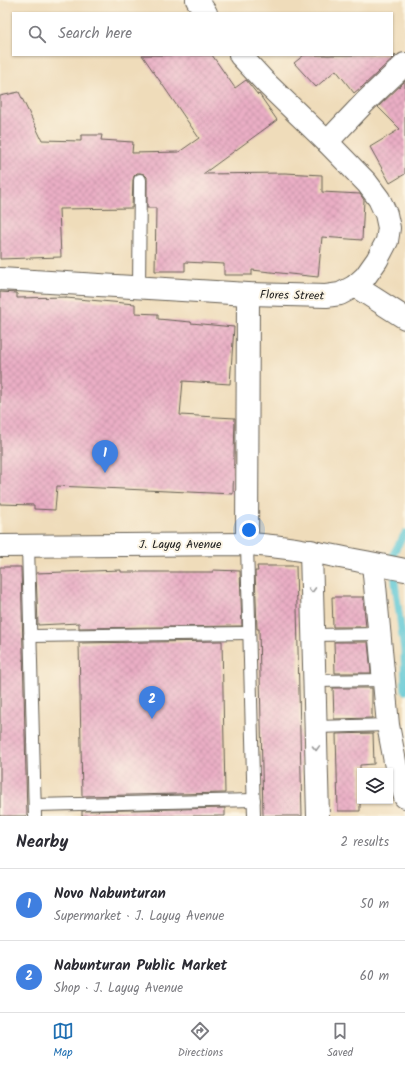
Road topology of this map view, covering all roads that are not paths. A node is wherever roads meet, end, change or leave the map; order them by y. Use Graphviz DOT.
graph roads {
  1 [pos="197,0"];
  2 [pos="205,12"];
  3 [pos="241,56"];
  4 [pos="405,64"];
  5 [pos="327,142"];
  6 [pos="140,180"];
  7 [pos="0,279"];
  8 [pos="355,286"];
  9 [pos="139,288"];
  10 [pos="248,294"];
  11 [pos="405,318"];
  12 [pos="247,544"];
  13 [pos="28,545"];
  14 [pos="0,546"];
  15 [pos="311,551"];
  16 [pos="377,565"];
  17 [pos="405,570"];
  18 [pos="249,633"];
  19 [pos="379,634"];
  20 [pos="313,635"];
  21 [pos="30,636"];
  22 [pos="384,680"];
  23 [pos="315,681"];
  24 [pos="388,725"];
  25 [pos="316,727"];
  26 [pos="405,797"];
  27 [pos="254,800"];
  28 [pos="35,810"];
  29 [pos="254,816"];
  30 [pos="318,816"];
  1 -- 2 [label="street"];
  3 -- 5 [label="street, Flores Street"];
  4 -- 5 [label="street"];
  5 -- 8 [label="street, Flores Street"];
  6 -- 9 [label="lane"];
  7 -- 9 [label="street, Flores Street"];
  8 -- 10 [label="street, Flores Street"];
  8 -- 11 [label="street"];
  9 -- 10 [label="street, Flores Street"];
  10 -- 12 [label="street"];
  12 -- 13 [label="street, J. Layug Avenue"];
  12 -- 15 [label="street, J. Layug Avenue"];
  12 -- 18 [label="lane"];
  13 -- 14 [label="street, J. Layug Avenue"];
  13 -- 21 [label="lane"];
  15 -- 16 [label="street, J. Layug Avenue"];
  15 -- 20 [label="street, one-way"];
  16 -- 17 [label="street, J. Layug Avenue"];
  16 -- 19 [label="street"];
  18 -- 21 [label="lane"];
  18 -- 27 [label="lane"];
  19 -- 20 [label="lane"];
  19 -- 22 [label="street"];
  20 -- 23 [label="street"];
  21 -- 28 [label="lane"];
  22 -- 23 [label="lane"];
  22 -- 24 [label="street"];
  23 -- 25 [label="street"];
  24 -- 25 [label="lane"];
  24 -- 26 [label="street"];
  25 -- 30 [label="street, one-way"];
  27 -- 28 [label="lane"];
  27 -- 29 [label="lane"];
}
